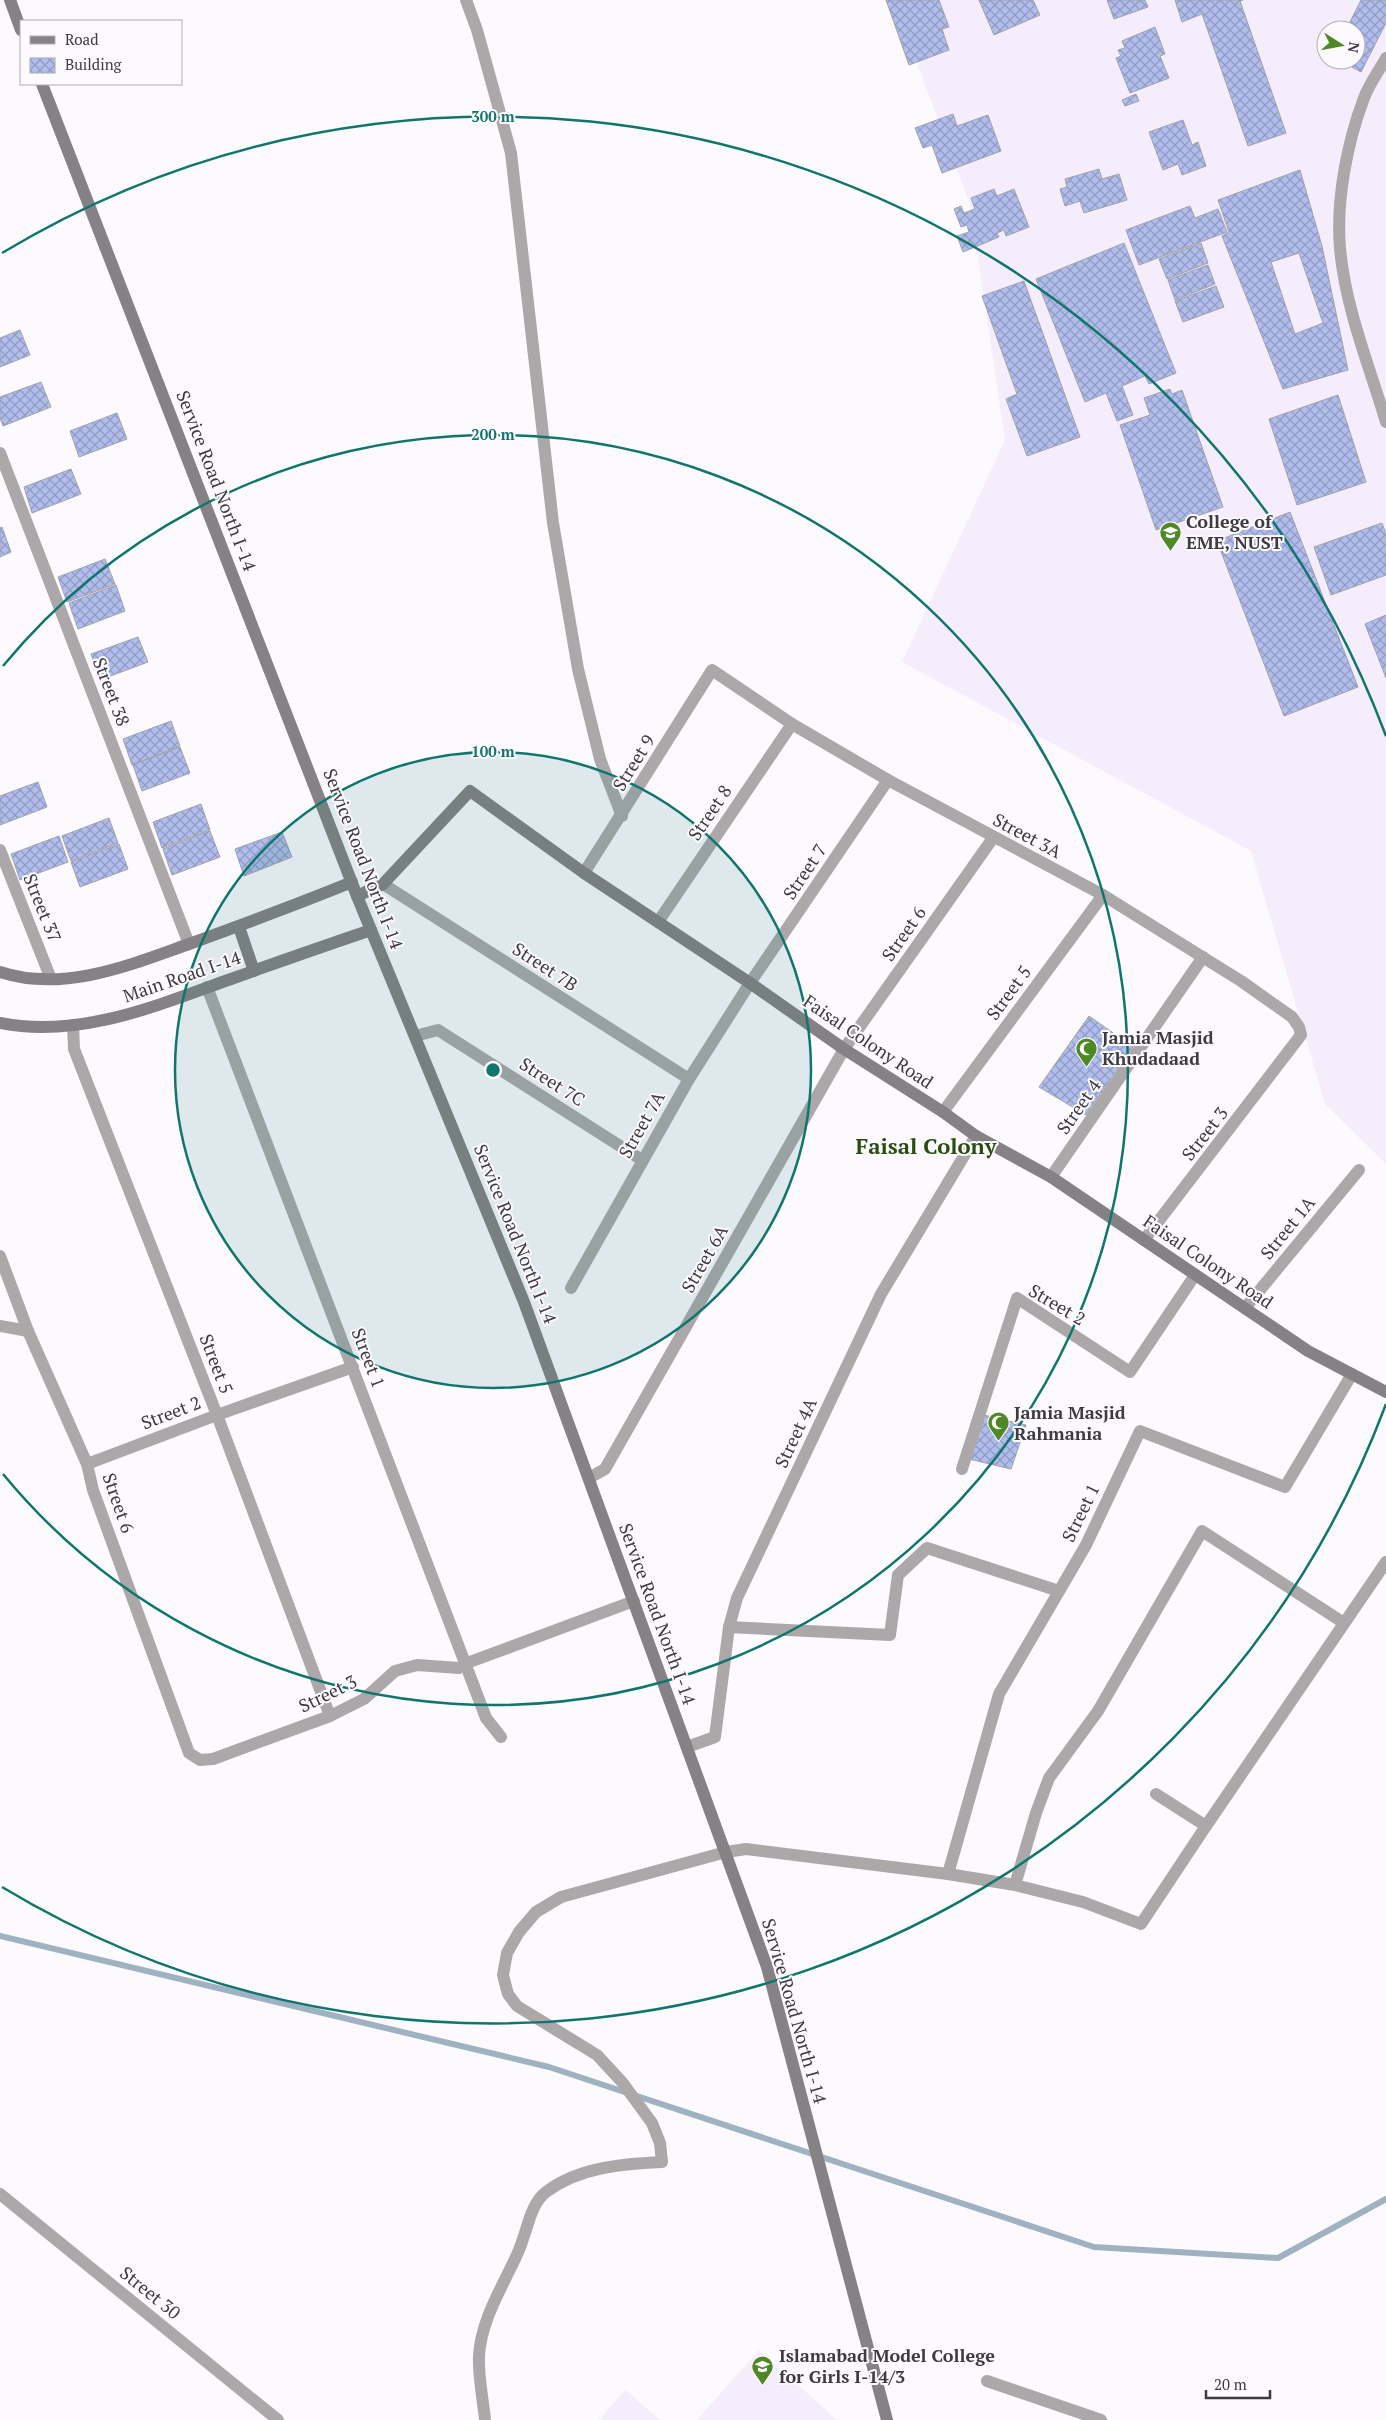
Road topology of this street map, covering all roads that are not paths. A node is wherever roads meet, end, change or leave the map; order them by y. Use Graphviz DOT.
graph roads {
  1 [pos="10,0"];
  2 [pos="466,0"];
  3 [pos="20,27"];
  4 [pos="1386,58"];
  5 [pos="42,85"];
  6 [pos="1386,422"];
  7 [pos="0,453"];
  8 [pos="712,670"];
  9 [pos="792,724"];
  10 [pos="888,780"];
  11 [pos="622,816"];
  12 [pos="993,838"];
  13 [pos="0,850"];
  14 [pos="584,873"];
  15 [pos="352,882"];
  16 [pos="383,884"];
  17 [pos="1104,895"];
  18 [pos="357,896"];
  19 [pos="658,922"];
  20 [pos="239,927"];
  21 [pos="371,930"];
  22 [pos="189,944"];
  23 [pos="1203,957"];
  24 [pos="254,970"];
  25 [pos="0,972"];
  26 [pos="51,979"];
  27 [pos="750,983"];
  28 [pos="207,987"];
  29 [pos="0,1023"];
  30 [pos="73,1025"];
  31 [pos="416,1036"];
  32 [pos="1293,1048"];
  33 [pos="844,1050"];
  34 [pos="688,1079"];
  35 [pos="944,1112"];
  36 [pos="976,1136"];
  37 [pos="642,1160"];
  38 [pos="1359,1170"];
  39 [pos="1051,1177"];
  40 [pos="1144,1240"];
  41 [pos="0,1256"];
  42 [pos="1195,1275"];
  43 [pos="571,1288"];
  44 [pos="1245,1308"];
  45 [pos="0,1326"];
  46 [pos="28,1331"];
  47 [pos="352,1367"];
  48 [pos="1352,1374"];
  49 [pos="1386,1392"];
  50 [pos="216,1415"];
  51 [pos="87,1464"];
  52 [pos="962,1469"];
  53 [pos="589,1478"];
  54 [pos="1386,1562"];
  55 [pos="1059,1591"];
  56 [pos="634,1601"];
  57 [pos="1344,1623"];
  58 [pos="729,1627"];
  59 [pos="467,1663"];
  60 [pos="330,1716"];
  61 [pos="501,1738"];
  62 [pos="687,1747"];
  63 [pos="200,1760"];
  64 [pos="1156,1794"];
  65 [pos="1206,1826"];
  66 [pos="726,1852"];
  67 [pos="948,1874"];
  68 [pos="1015,1885"];
  69 [pos="0,2194"];
  70 [pos="987,2381"];
  71 [pos="278,2420"];
  72 [pos="485,2420"];
  73 [pos="887,2420"];
  74 [pos="1101,2420"];
  1 -- 3 [label="main road"];
  2 -- 11 [label="street"];
  4 -- 6 [label="street"];
  5 -- 15 [label="main road, Service Road North I-14"];
  7 -- 22 [label="street, Street 38"];
  8 -- 9 [label="street, Street 3A"];
  8 -- 11 [label="street, Street 9"];
  9 -- 10 [label="street, Street 3A"];
  9 -- 19 [label="street, Street 8"];
  10 -- 12 [label="street, Street 3A"];
  10 -- 27 [label="street, Street 7"];
  11 -- 14 [label="street, Street 9"];
  12 -- 17 [label="street, Street 3A"];
  12 -- 33 [label="street, Street 6"];
  13 -- 26 [label="street, Street 37"];
  14 -- 16 [label="main road, Faisal Colony Road"];
  14 -- 19 [label="main road, Faisal Colony Road"];
  15 -- 18 [label="main road, Service Road North I-14"];
  15 -- 20 [label="main road, Main Road I-14"];
  16 -- 18 [label="main road, Faisal Colony Road"];
  16 -- 34 [label="street, Street 7B"];
  17 -- 23 [label="street, Street 3A"];
  17 -- 35 [label="street, Street 5"];
  18 -- 21 [label="main road, Service Road North I-14"];
  19 -- 27 [label="main road, Faisal Colony Road"];
  20 -- 22 [label="main road, Main Road I-14"];
  20 -- 24 [label="main road"];
  21 -- 24 [label="main road, Main Road I-14"];
  21 -- 31 [label="main road, Service Road North I-14"];
  22 -- 26 [label="main road, Main Road I-14"];
  23 -- 32 [label="street, Street 3A"];
  23 -- 39 [label="street, Street 4"];
  24 -- 28 [label="main road, Main Road I-14"];
  25 -- 26 [label="main road, Main Road I-14"];
  27 -- 33 [label="main road, Faisal Colony Road"];
  27 -- 34 [label="street, Street 7A"];
  28 -- 30 [label="main road, Main Road I-14"];
  28 -- 47 [label="street, Street 1"];
  29 -- 30 [label="main road, Main Road I-14"];
  30 -- 50 [label="street, Street 5"];
  31 -- 37 [label="street, Street 7C"];
  31 -- 53 [label="main road, Service Road North I-14"];
  32 -- 40 [label="street, Street 3"];
  33 -- 35 [label="main road, Faisal Colony Road"];
  33 -- 53 [label="street, Street 6A"];
  34 -- 37 [label="street, Street 7A"];
  35 -- 36 [label="main road, Faisal Colony Road"];
  36 -- 39 [label="main road, Faisal Colony Road"];
  36 -- 58 [label="street, Street 4A"];
  37 -- 43 [label="street, Street 7A"];
  38 -- 44 [label="street, Street 1A"];
  39 -- 40 [label="main road, Faisal Colony Road"];
  40 -- 42 [label="main road, Faisal Colony Road"];
  41 -- 46 [label="street, Street 6"];
  42 -- 44 [label="main road, Faisal Colony Road"];
  42 -- 52 [label="street, Street 2"];
  44 -- 48 [label="main road, Faisal Colony Road"];
  45 -- 46 [label="street"];
  46 -- 51 [label="street, Street 6"];
  47 -- 50 [label="street, Street 2"];
  47 -- 59 [label="street, Street 1"];
  48 -- 49 [label="main road, Faisal Colony Road"];
  48 -- 55 [label="street, Street 1"];
  50 -- 51 [label="street, Street 2"];
  50 -- 60 [label="street, Street 5"];
  51 -- 63 [label="street, Street 6"];
  53 -- 56 [label="main road, Service Road North I-14"];
  54 -- 57 [label="street"];
  55 -- 58 [label="street"];
  55 -- 67 [label="street, Street 1"];
  56 -- 59 [label="street, Street 3"];
  56 -- 62 [label="main road, Service Road North I-14"];
  57 -- 65 [label="street"];
  57 -- 68 [label="street"];
  58 -- 62 [label="street, Street 4A"];
  59 -- 60 [label="street, Street 3"];
  59 -- 61 [label="street, Street 1"];
  60 -- 63 [label="street, Street 3"];
  62 -- 66 [label="main road, Service Road North I-14"];
  64 -- 65 [label="street"];
  65 -- 68 [label="street"];
  66 -- 67 [label="street"];
  66 -- 72 [label="street"];
  66 -- 73 [label="main road, Service Road North I-14"];
  67 -- 68 [label="street"];
  69 -- 71 [label="street, Street 30"];
  70 -- 74 [label="street"];
}
